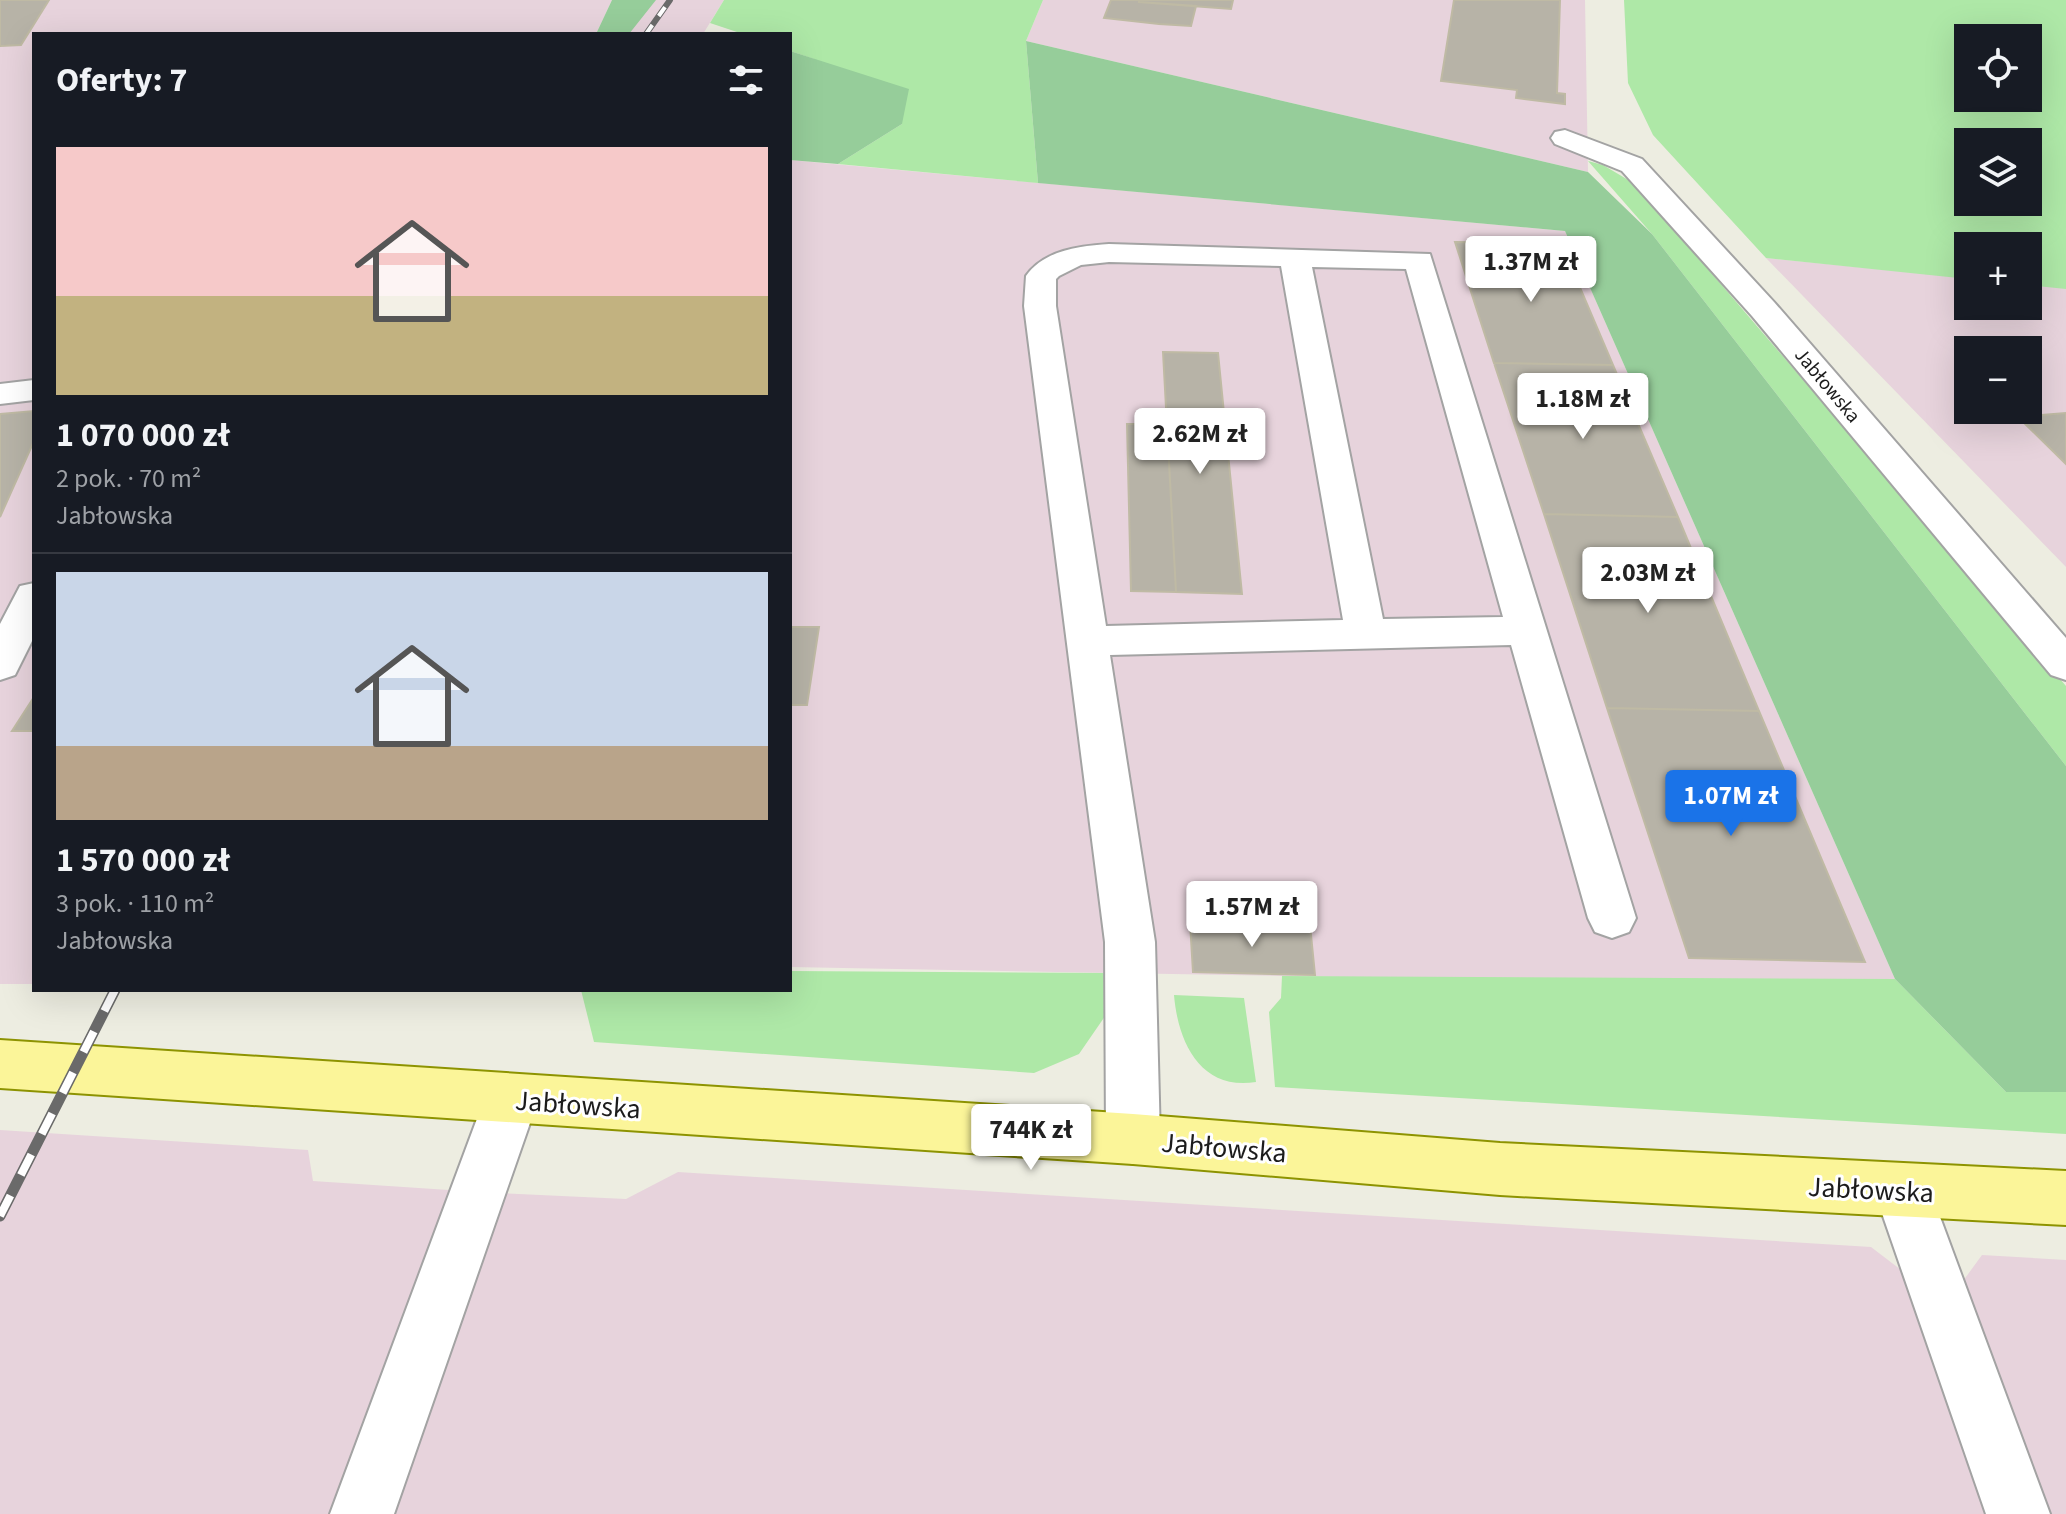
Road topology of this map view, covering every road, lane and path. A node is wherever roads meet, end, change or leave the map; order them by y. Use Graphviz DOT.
graph roads {
  1 [pos="1565,138"];
  2 [pos="1295,258"];
  3 [pos="32,390"];
  4 [pos="0,394"];
  5 [pos="32,600"];
  6 [pos="1528,630"];
  7 [pos="1366,634"];
  8 [pos="1088,641"];
  9 [pos="0,665"];
  10 [pos="2066,665"];
  11 [pos="1612,918"];
  12 [pos="0,1064"];
  13 [pos="511,1100"];
  14 [pos="1133,1139"];
  15 [pos="1902,1190"];
  16 [pos="2066,1198"];
  17 [pos="362,1514"];
  18 [pos="2018,1514"];
  1 -- 10 [label="lane, Jabłowska"];
  2 -- 6 [label="lane"];
  2 -- 7 [label="lane"];
  2 -- 8 [label="lane"];
  3 -- 4 [label="lane"];
  5 -- 9 [label="lane"];
  6 -- 7 [label="lane"];
  6 -- 11 [label="lane"];
  7 -- 8 [label="lane"];
  8 -- 14 [label="lane"];
  12 -- 13 [label="main road, Jabłowska"];
  13 -- 14 [label="main road, Jabłowska"];
  13 -- 17 [label="lane"];
  14 -- 15 [label="main road, Jabłowska"];
  15 -- 16 [label="main road, Jabłowska"];
  15 -- 18 [label="lane"];
}
